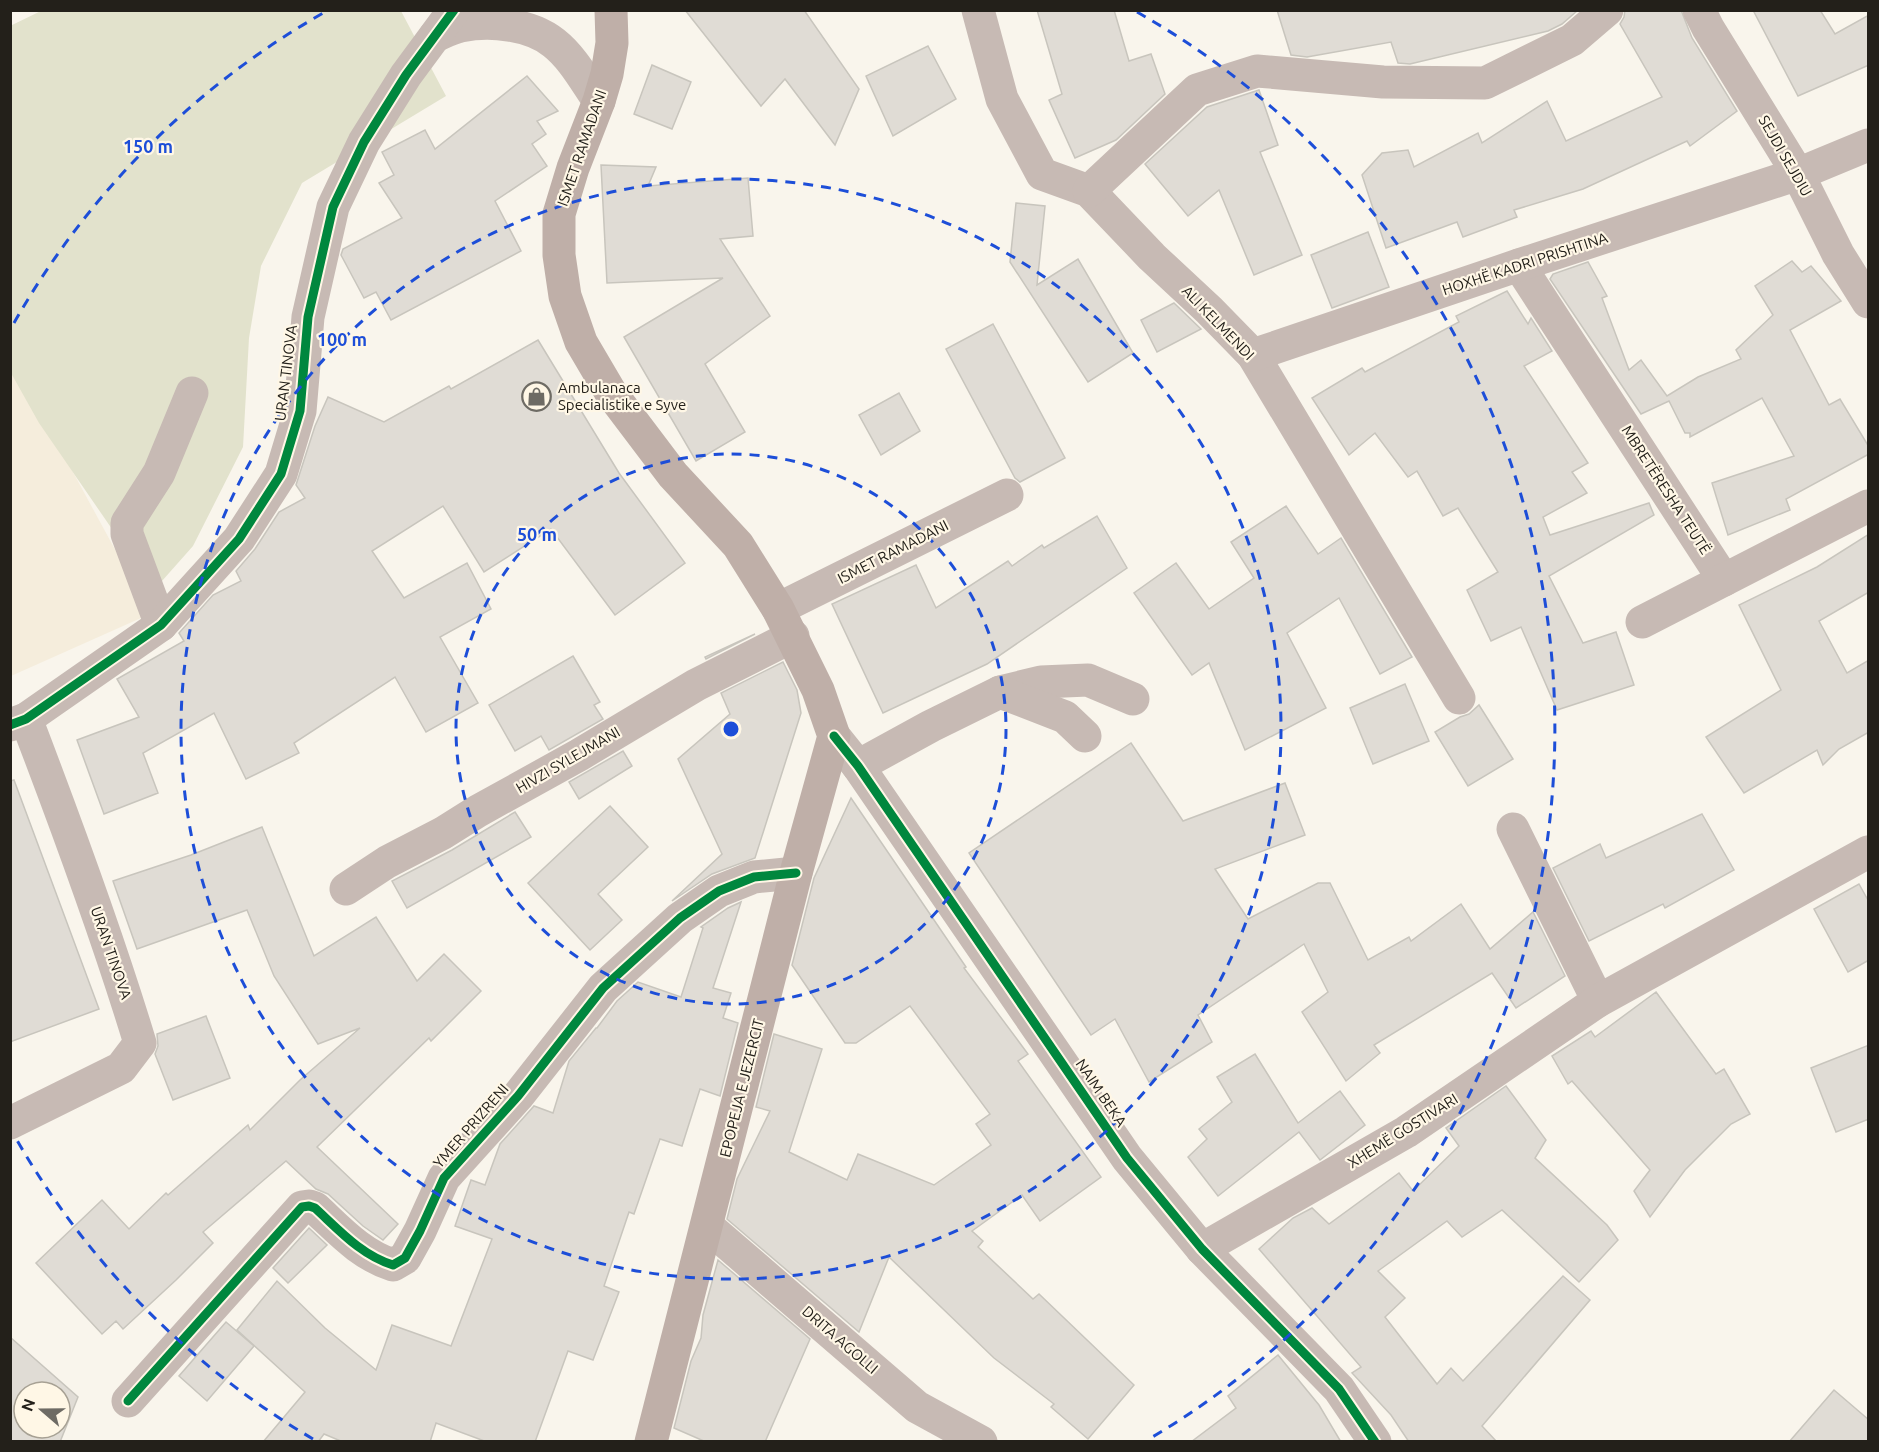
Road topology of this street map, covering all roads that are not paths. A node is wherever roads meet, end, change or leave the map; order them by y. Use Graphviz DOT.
graph roads {
  1 [pos="978,10"];
  2 [pos="1607,10"];
  3 [pos="1700,10"];
  4 [pos="612,12"];
  5 [pos="445,23"];
  6 [pos="598,101"];
  7 [pos="1869,145"];
  8 [pos="1798,174"];
  9 [pos="1089,191"];
  10 [pos="1519,265"];
  11 [pos="1869,302"];
  12 [pos="1253,355"];
  13 [pos="192,393"];
  14 [pos="1007,495"];
  15 [pos="1869,506"];
  16 [pos="1725,580"];
  17 [pos="1642,622"];
  18 [pos="786,623"];
  19 [pos="161,625"];
  20 [pos="1000,692"];
  21 [pos="1458,698"];
  22 [pos="1132,699"];
  23 [pos="18,722"];
  24 [pos="834,736"];
  25 [pos="1085,736"];
  26 [pos="858,766"];
  27 [pos="1513,829"];
  28 [pos="1869,852"];
  29 [pos="796,873"];
  30 [pos="346,889"];
  31 [pos="1598,1001"];
  32 [pos="10,1123"];
  33 [pos="707,1226"];
  34 [pos="1202,1249"];
  35 [pos="128,1401"];
  36 [pos="651,1442"];
  37 [pos="981,1442"];
  38 [pos="1375,1442"];
  1 -- 9 [label="street, ALI KELMENDI"];
  2 -- 9 [label="street"];
  3 -- 8 [label="street, SEJDI SEJDIU"];
  4 -- 6 [label="main road, ISMET RAMADANI"];
  5 -- 6 [label="street"];
  5 -- 19 [label="street, URAN TINOVA"];
  6 -- 18 [label="main road, ISMET RAMADANI"];
  7 -- 8 [label="street, HOXHË KADRI PRISHTINA"];
  8 -- 10 [label="street, HOXHË KADRI PRISHTINA"];
  8 -- 11 [label="street, SEJDI SEJDIU"];
  9 -- 12 [label="street, ALI KELMENDI"];
  10 -- 12 [label="street, HOXHË KADRI PRISHTINA"];
  10 -- 16 [label="street, MBRETËRESHA TEUTË"];
  12 -- 21 [label="street, ALI KELMENDI"];
  13 -- 19 [label="street"];
  14 -- 18 [label="street, ISMET RAMADANI"];
  15 -- 16 [label="street"];
  16 -- 17 [label="street"];
  18 -- 24 [label="main road, ISMET RAMADANI"];
  18 -- 30 [label="street, HIVZI SYLEJMANI"];
  19 -- 23 [label="street, URAN TINOVA"];
  20 -- 22 [label="street"];
  20 -- 25 [label="street"];
  20 -- 26 [label="street"];
  23 -- 32 [label="street, URAN TINOVA"];
  24 -- 26 [label="street, NAIM BEKA"];
  24 -- 29 [label="main road, EPOPEJA E JEZERCIT"];
  26 -- 34 [label="street, NAIM BEKA"];
  27 -- 31 [label="street"];
  28 -- 31 [label="street, XHEMË GOSTIVARI"];
  29 -- 33 [label="main road, EPOPEJA E JEZERCIT"];
  29 -- 35 [label="street, YMER PRIZRENI"];
  31 -- 34 [label="street, XHEMË GOSTIVARI"];
  33 -- 36 [label="main road, EPOPEJA E JEZERCIT"];
  33 -- 37 [label="street, DRITA AGOLLI"];
  34 -- 38 [label="street, NAIM BEKA"];
}
